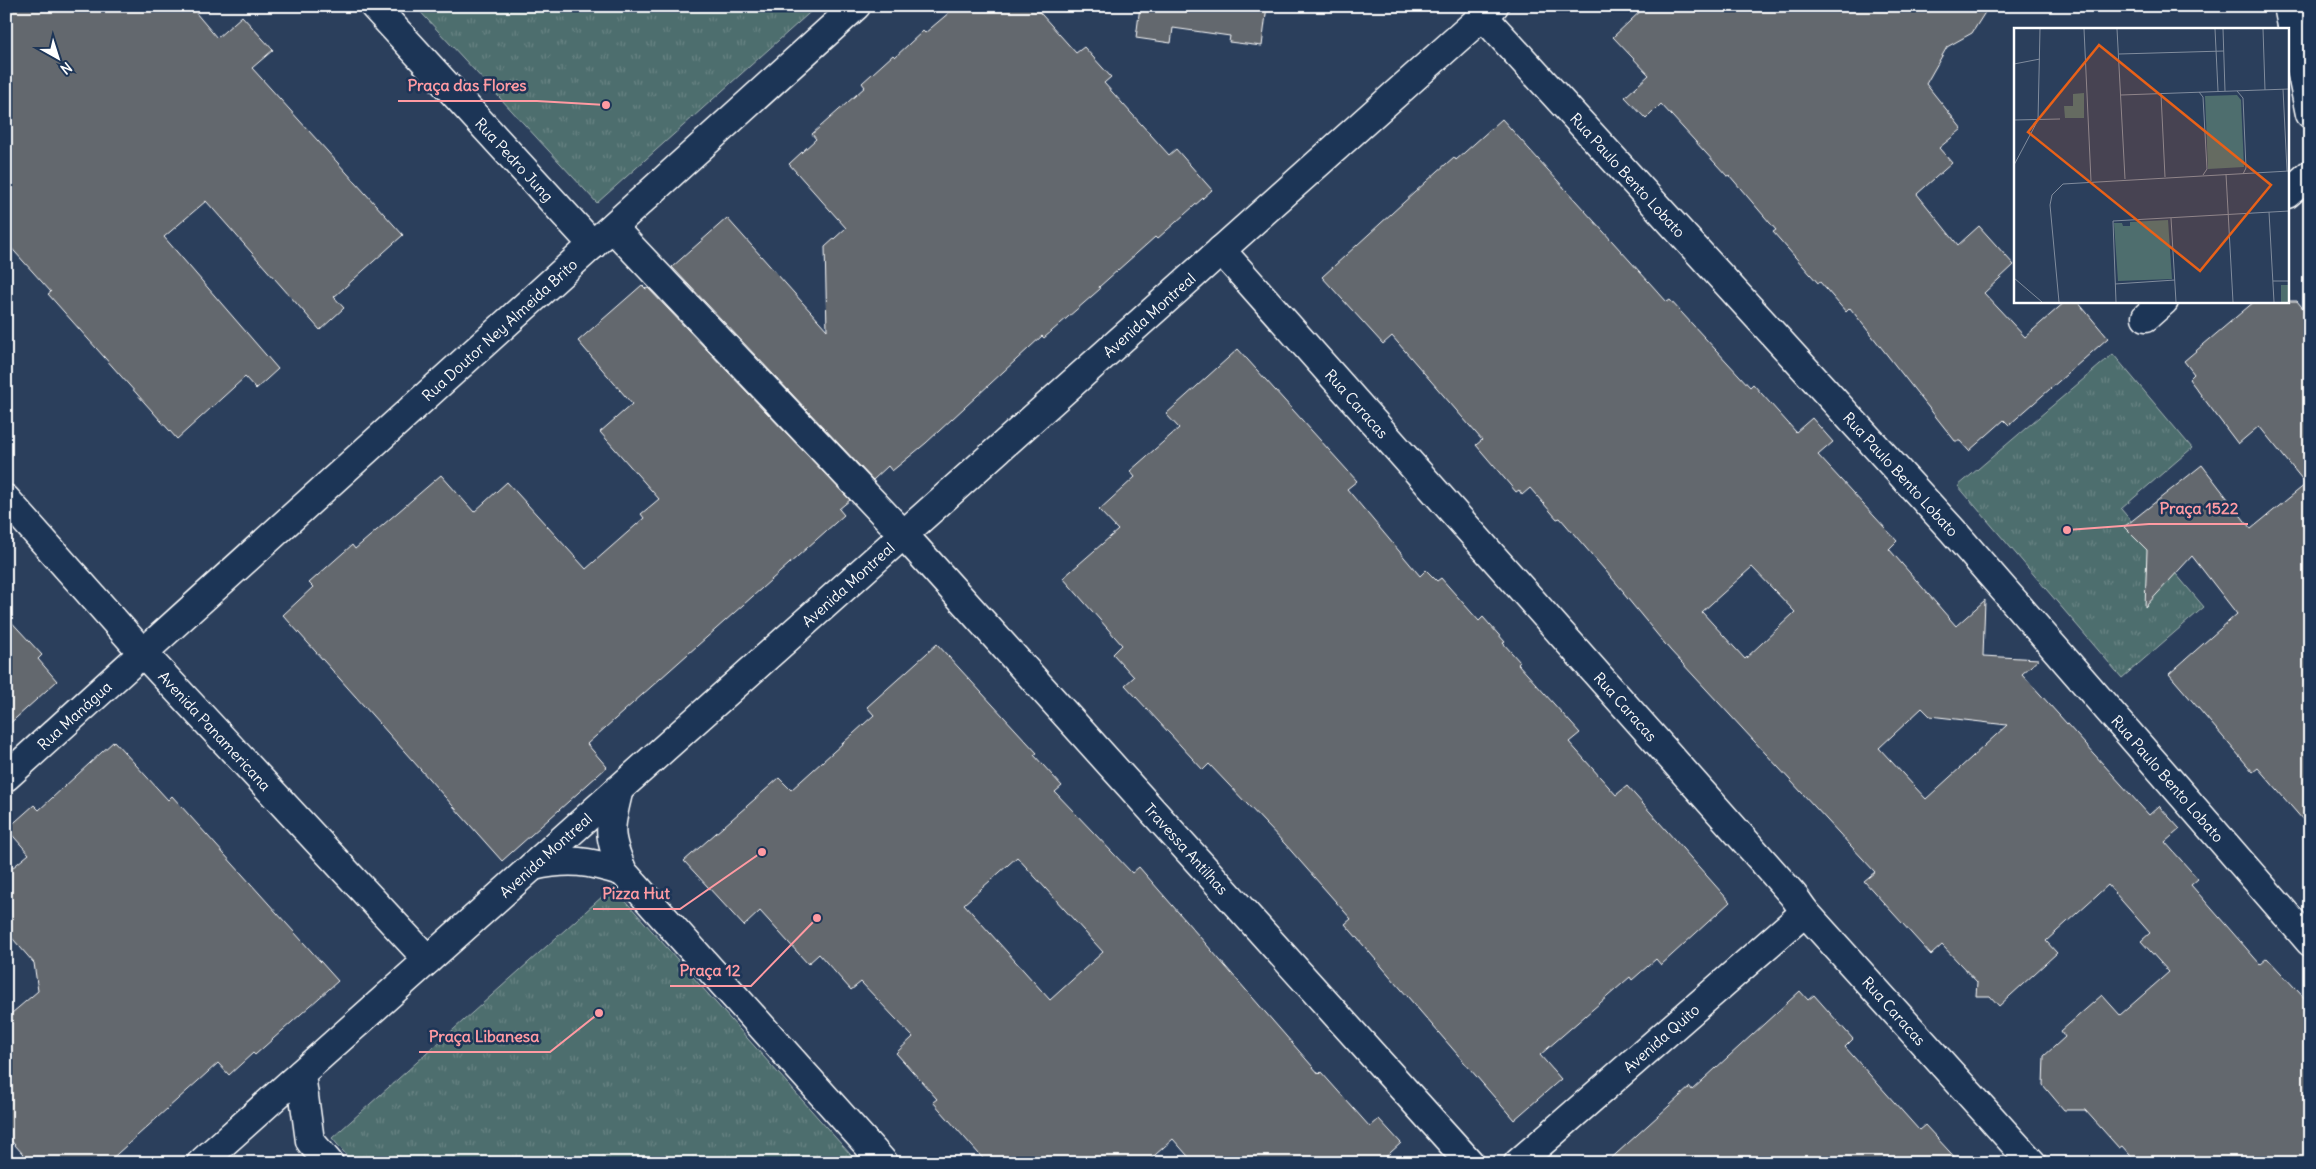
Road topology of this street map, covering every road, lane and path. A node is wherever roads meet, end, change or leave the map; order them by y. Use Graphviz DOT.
graph roads {
  1 [pos="374,6"];
  2 [pos="856,6"];
  3 [pos="2288,6"];
  4 [pos="1488,11"];
  5 [pos="2310,114"];
  6 [pos="2310,174"];
  7 [pos="2288,193"];
  8 [pos="603,236"];
  9 [pos="1221,250"];
  10 [pos="6,499"];
  11 [pos="903,534"];
  12 [pos="143,653"];
  13 [pos="6,776"];
  14 [pos="619,789"];
  15 [pos="533,866"];
  16 [pos="623,872"];
  17 [pos="1804,912"];
  18 [pos="2310,942"];
  19 [pos="428,960"];
  20 [pos="301,1074"];
  21 [pos="202,1163"];
  22 [pos="329,1163"];
  23 [pos="884,1163"];
  24 [pos="1470,1163"];
  25 [pos="1518,1163"];
  26 [pos="2032,1163"];
  1 -- 8 [label="street, Rua Pedro Jung"];
  2 -- 8 [label="street, Rua Doutor Ney Almeida Brito"];
  3 -- 5 [label="street"];
  4 -- 9 [label="street, Avenida Montreal"];
  4 -- 18 [label="street, Rua Paulo Bento Lobato"];
  6 -- 7 [label="street"];
  8 -- 11 [label="street, Rua Pedro Jung"];
  8 -- 12 [label="street, Rua Doutor Ney Almeida Brito"];
  9 -- 11 [label="street, Avenida Montreal"];
  9 -- 17 [label="street, Rua Caracas"];
  10 -- 12 [label="street, Avenida Panamericana"];
  11 -- 14 [label="street, Avenida Montreal"];
  11 -- 24 [label="street, Travessa Antilhas"];
  12 -- 13 [label="street, Rua Manágua"];
  12 -- 19 [label="street, Avenida Panamericana"];
  14 -- 15 [label="street, Avenida Montreal"];
  14 -- 16 [label="street"];
  15 -- 16 [label="street"];
  15 -- 19 [label="street, Avenida Montreal"];
  16 -- 23 [label="street"];
  17 -- 25 [label="street, Avenida Quito"];
  17 -- 26 [label="street, Rua Caracas"];
  19 -- 20 [label="street, Avenida Montreal"];
  20 -- 21 [label="street, Avenida Montreal"];
  20 -- 22 [label="street"];
}
